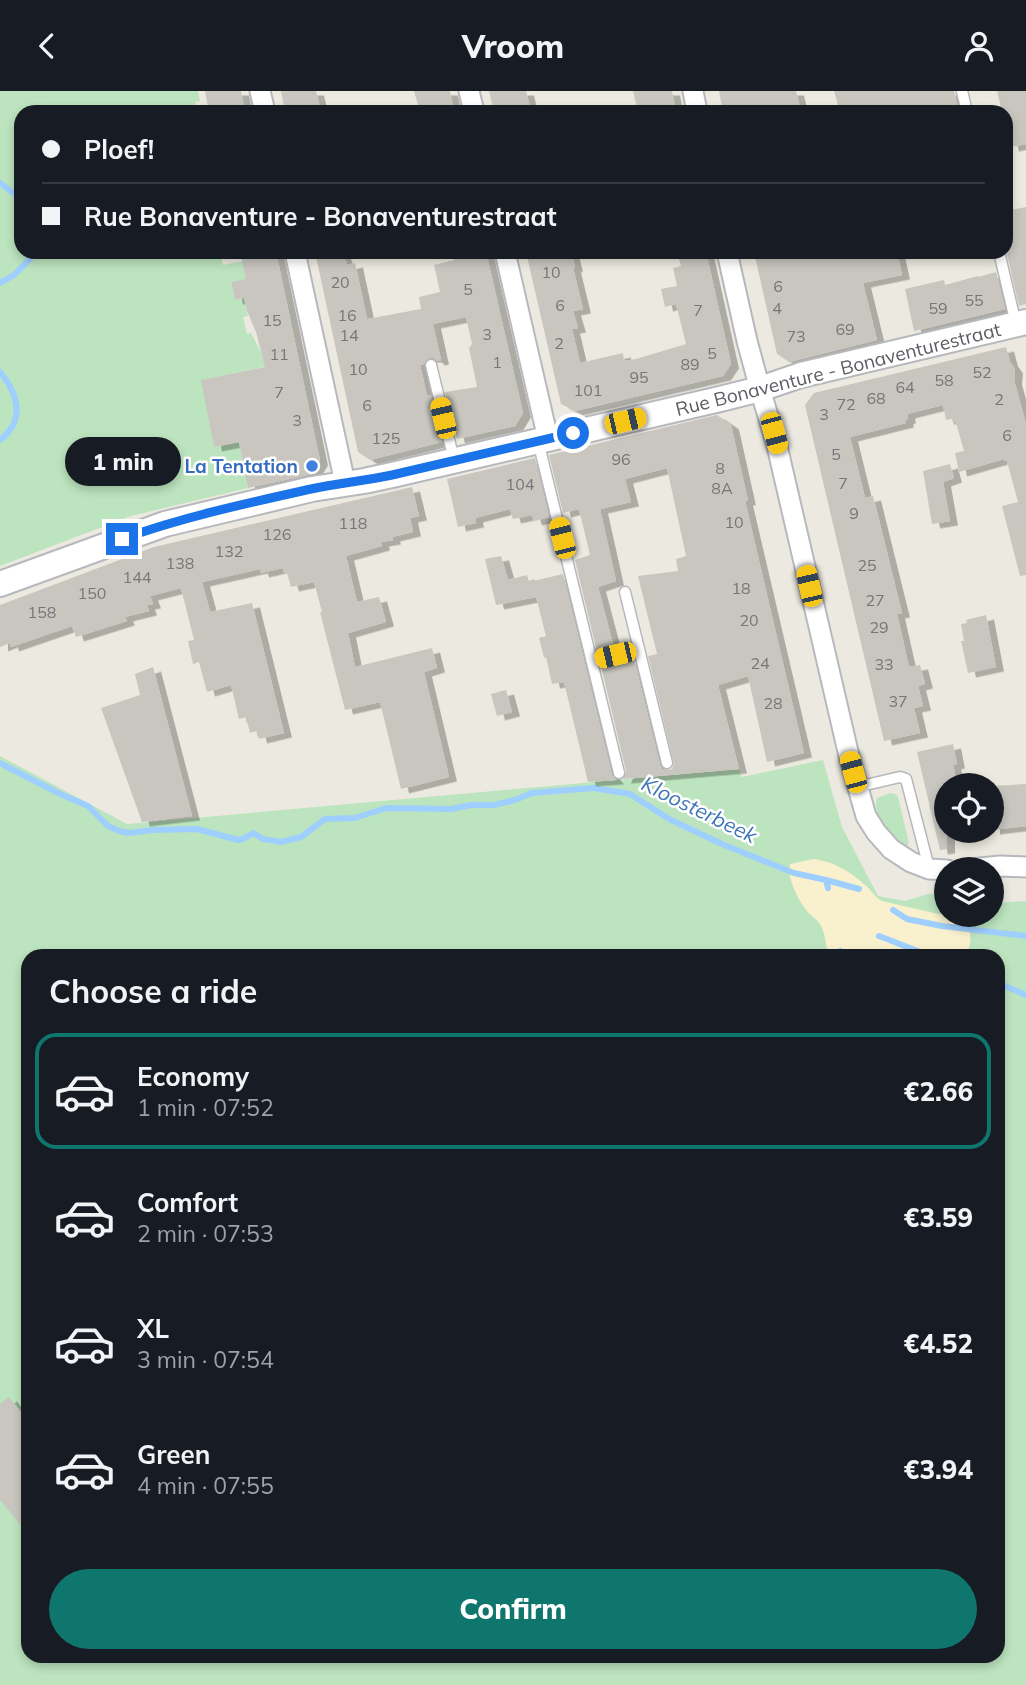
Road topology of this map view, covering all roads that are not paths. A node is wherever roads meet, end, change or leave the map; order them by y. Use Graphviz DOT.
graph roads {
  1 [pos="297,259"];
  2 [pos="506,259"];
  3 [pos="729,259"];
  4 [pos="1001,259"];
  5 [pos="1021,323"];
  6 [pos="431,365"];
  7 [pos="760,389"];
  8 [pos="543,440"];
  9 [pos="454,461"];
  10 [pos="345,483"];
  11 [pos="0,584"];
  12 [pos="625,592"];
  13 [pos="639,649"];
  14 [pos="592,661"];
  15 [pos="667,763"];
  16 [pos="619,773"];
  17 [pos="857,787"];
  18 [pos="934,858"];
  19 [pos="1004,866"];
  20 [pos="1026,867"];
  21 [pos="934,868"];
  1 -- 10 [label="street"];
  2 -- 8 [label="street"];
  3 -- 7 [label="street"];
  4 -- 5 [label="lane"];
  5 -- 7 [label="street, Rue Bonaventure - Bonaventurestraat"];
  6 -- 9 [label="lane"];
  7 -- 8 [label="street, Rue Bonaventure - Bonaventurestraat"];
  7 -- 17 [label="street"];
  8 -- 9 [label="street, Rue Bonaventure - Bonaventurestraat"];
  8 -- 14 [label="lane"];
  9 -- 10 [label="street, Rue Bonaventure - Bonaventurestraat"];
  10 -- 11 [label="street, Rue Bonaventure - Bonaventurestraat"];
  12 -- 13 [label="lane"];
  13 -- 14 [label="lane"];
  13 -- 15 [label="lane"];
  14 -- 16 [label="lane"];
  17 -- 18 [label="lane"];
  17 -- 21 [label="street"];
  19 -- 20 [label="street"];
}
